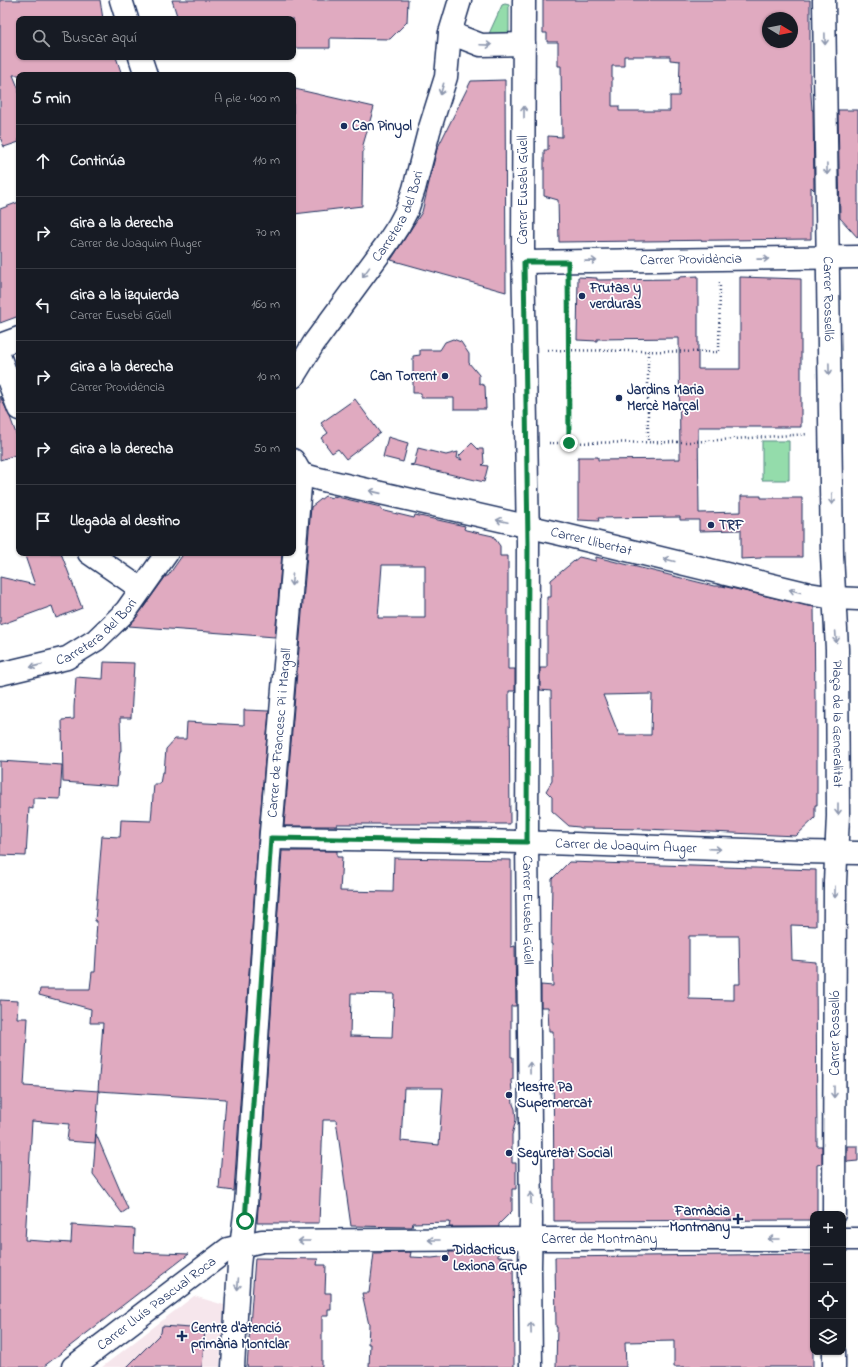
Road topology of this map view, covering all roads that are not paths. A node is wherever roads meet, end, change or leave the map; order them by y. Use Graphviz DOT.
graph roads {
  1 [pos="121,0"];
  2 [pos="460,0"];
  3 [pos="524,0"];
  4 [pos="824,0"];
  5 [pos="126,16"];
  6 [pos="450,33"];
  7 [pos="524,44"];
  8 [pos="141,60"];
  9 [pos="145,72"];
  10 [pos="828,258"];
  11 [pos="858,258"];
  12 [pos="524,262"];
  13 [pos="16,339"];
  14 [pos="0,345"];
  15 [pos="0,358"];
  16 [pos="296,372"];
  17 [pos="16,401"];
  18 [pos="297,467"];
  19 [pos="296,481"];
  20 [pos="527,526"];
  21 [pos="93,556"];
  22 [pos="165,556"];
  23 [pos="291,556"];
  24 [pos="141,589"];
  25 [pos="834,598"];
  26 [pos="858,599"];
  27 [pos="0,674"];
  28 [pos="271,838"];
  29 [pos="527,842"];
  30 [pos="836,853"];
  31 [pos="858,853"];
  32 [pos="834,1211"];
  33 [pos="531,1239"];
  34 [pos="810,1239"];
  35 [pos="846,1239"];
  36 [pos="858,1239"];
  37 [pos="242,1245"];
  38 [pos="834,1355"];
  39 [pos="73,1367"];
  40 [pos="233,1367"];
  41 [pos="531,1367"];
  42 [pos="834,1367"];
  1 -- 5 [label="street"];
  2 -- 6 [label="street, Carretera del Bori"];
  3 -- 7 [label="street, Carrer Eusebi Güell"];
  4 -- 10 [label="street, Carrer Rosselló, one-way"];
  6 -- 7 [label="street, one-way"];
  6 -- 16 [label="street, Carretera del Bori, one-way"];
  12 -- 7 [label="street, Carrer Eusebi Güell, one-way"];
  8 -- 9 [label="street"];
  10 -- 11 [label="street, Carrer Providència"];
  12 -- 10 [label="street, Carrer Providència, one-way"];
  10 -- 25 [label="street, Carrer Rosselló, one-way"];
  12 -- 20 [label="street, Carrer Eusebi Güell"];
  13 -- 14 [label="street"];
  15 -- 17 [label="street"];
  18 -- 19 [label="street, Carrer de Francesc Pi i Margall, one-way"];
  20 -- 18 [label="street, Carrer Llibertat, one-way"];
  25 -- 20 [label="street, Carrer Llibertat, one-way"];
  20 -- 29 [label="street, Carrer Eusebi Güell"];
  21 -- 24 [label="street"];
  22 -- 24 [label="street, Carretera del Bori"];
  23 -- 28 [label="street, Carrer de Francesc Pi i Margall, one-way"];
  24 -- 27 [label="street, Carretera del Bori, one-way"];
  25 -- 26 [label="street"];
  25 -- 30 [label="street, Plaça de la Generalitat, one-way"];
  28 -- 29 [label="street, Carrer de Joaquim Auger"];
  28 -- 37 [label="street, Carrer de Francesc Pi i Margall"];
  29 -- 30 [label="street, Carrer de Joaquim Auger, one-way"];
  33 -- 29 [label="street, Carrer Eusebi Güell, one-way"];
  30 -- 31 [label="street"];
  30 -- 32 [label="street, Carrer Rosselló, one-way"];
  34 -- 33 [label="street, Carrer de Montmany, one-way"];
  33 -- 37 [label="street, Carrer de Montmany, one-way"];
  41 -- 33 [label="street, Carrer Eusebi Güell, one-way"];
  35 -- 36 [label="street"];
  37 -- 39 [label="street, Carrer Lluís Pascual Roca"];
  37 -- 40 [label="street, Carrer de Francesc Pi i Margall, one-way"];
  38 -- 42 [label="street"];
}
